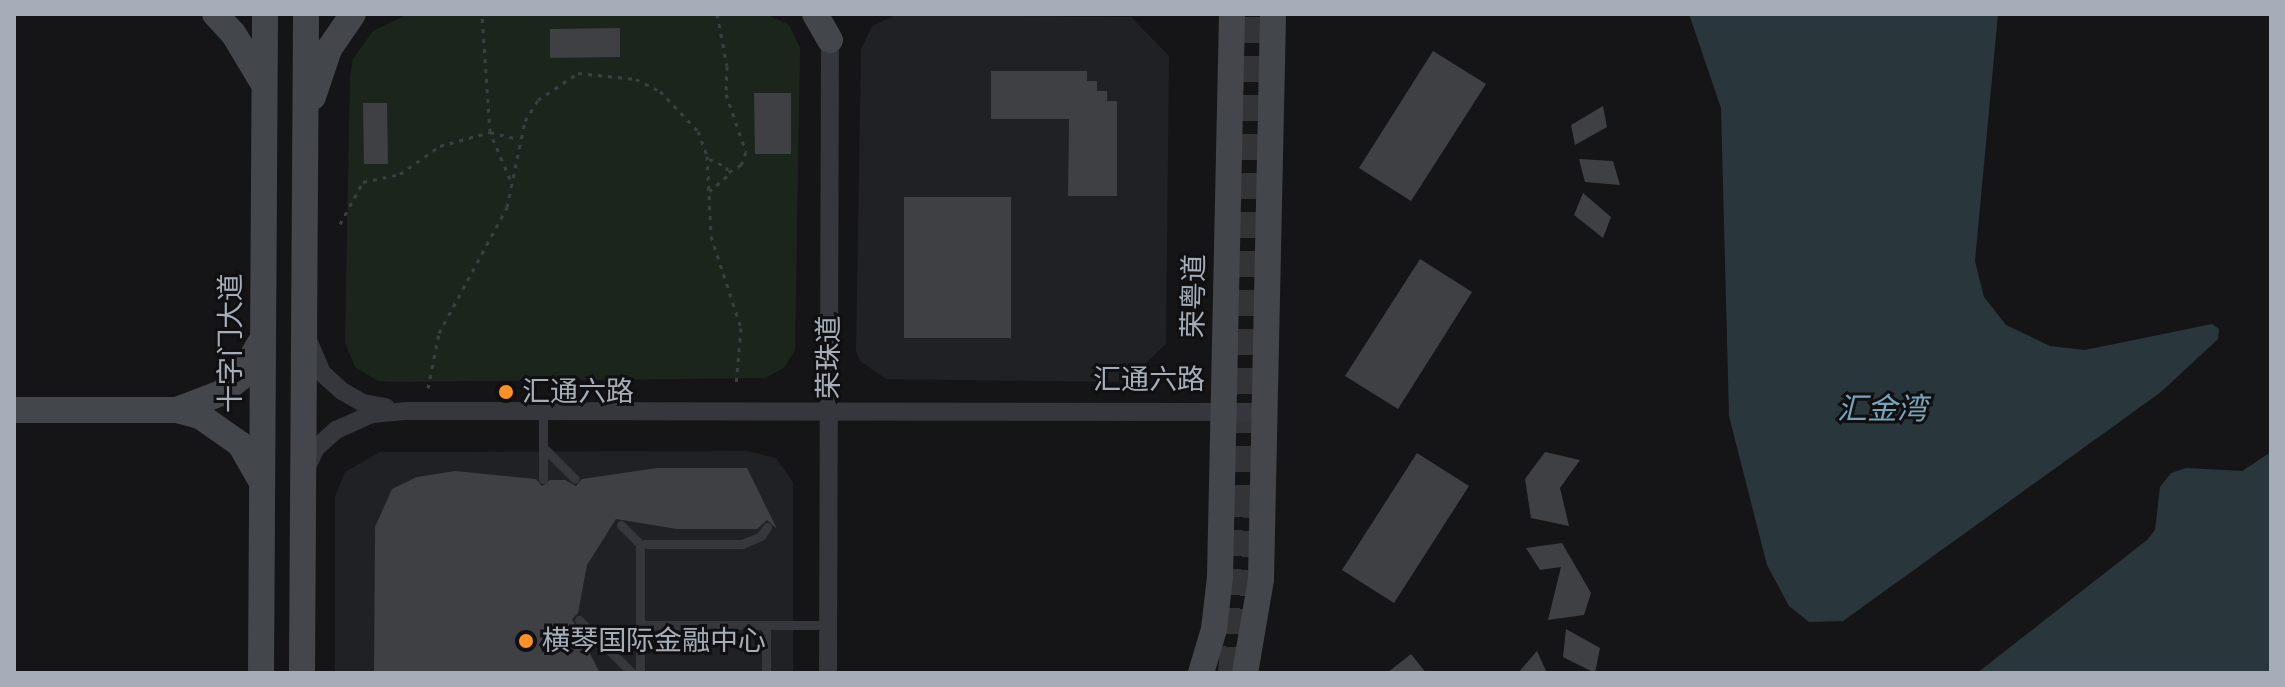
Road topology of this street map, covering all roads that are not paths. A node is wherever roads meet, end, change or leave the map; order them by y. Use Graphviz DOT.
graph roads {
  1 [pos="215,14"];
  2 [pos="265,14"];
  3 [pos="306,14"];
  4 [pos="353,14"];
  5 [pos="815,14"];
  6 [pos="839,14"];
  7 [pos="1232,14"];
  8 [pos="1273,14"];
  9 [pos="830,40"];
  10 [pos="264,86"];
  11 [pos="305,120"];
  12 [pos="304,330"];
  13 [pos="263,336"];
  14 [pos="14,410"];
  15 [pos="177,410"];
  16 [pos="408,411"];
  17 [pos="543,411"];
  18 [pos="829,411"];
  19 [pos="1223,412"];
  20 [pos="1265,412"];
  21 [pos="543,447"];
  22 [pos="303,475"];
  23 [pos="543,479"];
  24 [pos="575,479"];
  25 [pos="262,485"];
  26 [pos="621,525"];
  27 [pos="767,527"];
  28 [pos="640,544"];
  29 [pos="579,620"];
  30 [pos="640,625"];
  31 [pos="766,625"];
  32 [pos="828,625"];
  33 [pos="261,669"];
  34 [pos="302,669"];
  35 [pos="632,673"];
  36 [pos="640,673"];
  37 [pos="766,673"];
  38 [pos="828,673"];
  39 [pos="1201,673"];
  40 [pos="1245,673"];
  1 -- 10 [label="street"];
  2 -- 10 [label="street, 十字门大道"];
  3 -- 11 [label="street"];
  4 -- 11 [label="street"];
  5 -- 9 [label="street"];
  6 -- 9 [label="street"];
  7 -- 19 [label="street, 荣粤道"];
  8 -- 20 [label="street"];
  9 -- 18 [label="street, 荣珠道"];
  10 -- 13 [label="street, 十字门大道"];
  11 -- 12 [label="street"];
  12 -- 16 [label="street, 汇通六路"];
  12 -- 22 [label="street"];
  13 -- 15 [label="street"];
  13 -- 25 [label="street, 十字门大道"];
  14 -- 15 [label="street"];
  15 -- 25 [label="street"];
  16 -- 17 [label="street, 汇通六路"];
  16 -- 22 [label="street, 汇通六路"];
  17 -- 18 [label="street, 汇通六路"];
  17 -- 21 [label="lane"];
  18 -- 19 [label="street, 汇通六路"];
  18 -- 32 [label="street, 荣珠道"];
  19 -- 20 [label="street, 汇通六路"];
  19 -- 39 [label="street, 荣粤道"];
  20 -- 40 [label="street"];
  21 -- 23 [label="lane"];
  21 -- 24 [label="lane"];
  22 -- 34 [label="street"];
  25 -- 33 [label="street, 十字门大道"];
  26 -- 28 [label="lane"];
  27 -- 28 [label="lane"];
  28 -- 30 [label="lane"];
  29 -- 35 [label="lane"];
  30 -- 31 [label="lane"];
  30 -- 36 [label="lane"];
  31 -- 32 [label="lane"];
  31 -- 37 [label="lane"];
  32 -- 38 [label="street, 荣珠道"];
  33 -- 34 [label="street"];
}
